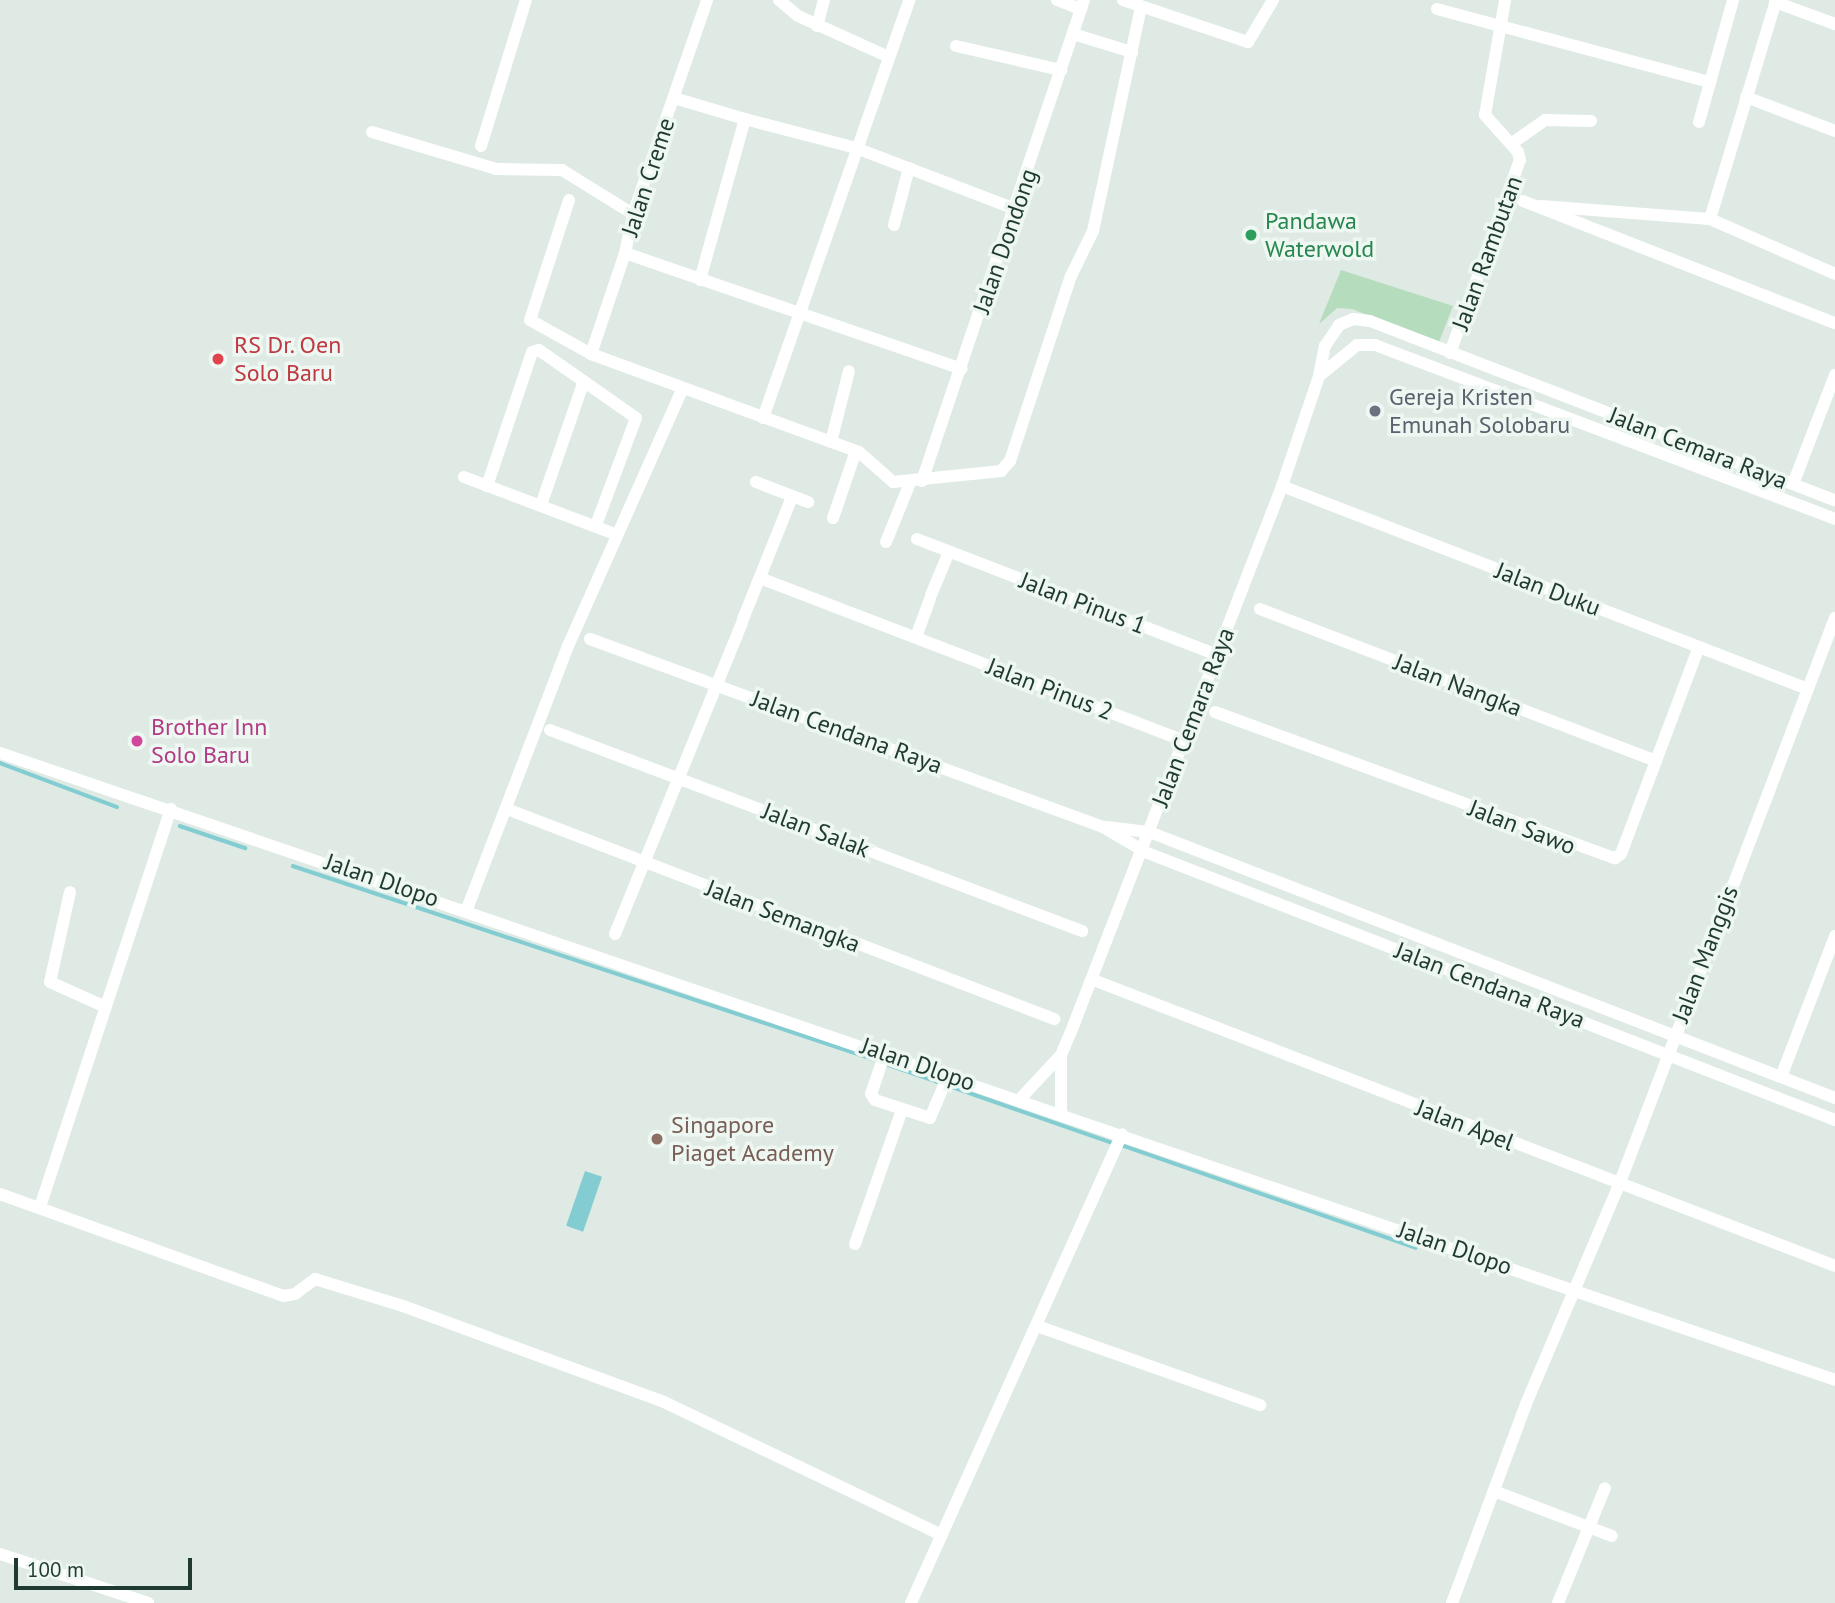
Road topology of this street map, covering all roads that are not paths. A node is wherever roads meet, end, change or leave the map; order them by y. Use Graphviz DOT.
graph roads {
  1 [pos="526,0"];
  2 [pos="707,0"];
  3 [pos="824,0"];
  4 [pos="909,0"];
  5 [pos="1057,0"];
  6 [pos="1122,0"];
  7 [pos="1273,0"];
  8 [pos="1505,0"];
  9 [pos="1732,0"];
  10 [pos="781,1"];
  11 [pos="1776,1"];
  12 [pos="1083,4"];
  13 [pos="1142,8"];
  14 [pos="1437,9"];
  15 [pos="1835,24"];
  16 [pos="817,26"];
  17 [pos="1501,27"];
  18 [pos="1073,34"];
  19 [pos="956,46"];
  20 [pos="1132,52"];
  21 [pos="889,57"];
  22 [pos="1061,70"];
  23 [pos="1710,82"];
  24 [pos="1746,97"];
  25 [pos="674,98"];
  26 [pos="745,119"];
  27 [pos="1591,121"];
  28 [pos="1699,122"];
  29 [pos="1835,131"];
  30 [pos="372,132"];
  31 [pos="1511,144"];
  32 [pos="481,146"];
  33 [pos="856,148"];
  34 [pos="909,168"];
  35 [pos="569,200"];
  36 [pos="1523,201"];
  37 [pos="1541,206"];
  38 [pos="1015,209"];
  39 [pos="633,214"];
  40 [pos="1710,219"];
  41 [pos="894,225"];
  42 [pos="625,253"];
  43 [pos="1835,274"];
  44 [pos="700,280"];
  45 [pos="799,313"];
  46 [pos="1833,317"];
  47 [pos="1435,347"];
  48 [pos="1450,353"];
  49 [pos="591,354"];
  50 [pos="1428,365"];
  51 [pos="962,369"];
  52 [pos="849,371"];
  53 [pos="1835,375"];
  54 [pos="1320,376"];
  55 [pos="584,381"];
  56 [pos="682,390"];
  57 [pos="763,418"];
  58 [pos="831,442"];
  59 [pos="856,451"];
  60 [pos="1708,452"];
  61 [pos="1702,467"];
  62 [pos="464,477"];
  63 [pos="756,482"];
  64 [pos="916,482"];
  65 [pos="1793,484"];
  66 [pos="487,486"];
  67 [pos="1287,488"];
  68 [pos="792,497"];
  69 [pos="1835,500"];
  70 [pos="808,502"];
  71 [pos="541,505"];
  72 [pos="833,518"];
  73 [pos="1835,519"];
  74 [pos="596,525"];
  75 [pos="615,534"];
  76 [pos="917,539"];
  77 [pos="886,542"];
  78 [pos="949,552"];
  79 [pos="760,578"];
  80 [pos="1260,609"];
  81 [pos="1835,618"];
  82 [pos="916,637"];
  83 [pos="590,639"];
  84 [pos="1699,647"];
  85 [pos="1218,655"];
  86 [pos="716,684"];
  87 [pos="1808,689"];
  88 [pos="1215,712"];
  89 [pos="550,730"];
  90 [pos="1185,741"];
  91 [pos="0,752"];
  92 [pos="1656,761"];
  93 [pos="677,777"];
  94 [pos="512,811"];
  95 [pos="169,816"];
  96 [pos="1103,827"];
  97 [pos="1150,832"];
  98 [pos="1144,851"];
  99 [pos="645,863"];
  100 [pos="70,892"];
  101 [pos="467,909"];
  102 [pos="1082,930"];
  103 [pos="615,934"];
  104 [pos="1408,935"];
  105 [pos="1834,943"];
  106 [pos="1402,951"];
  107 [pos="1096,981"];
  108 [pos="106,1007"];
  109 [pos="1054,1019"];
  110 [pos="1674,1036"];
  111 [pos="1667,1054"];
  112 [pos="1061,1055"];
  113 [pos="883,1060"];
  114 [pos="1781,1077"];
  115 [pos="945,1083"];
  116 [pos="1835,1098"];
  117 [pos="1020,1099"];
  118 [pos="902,1110"];
  119 [pos="1061,1112"];
  120 [pos="1835,1120"];
  121 [pos="1119,1140"];
  122 [pos="1619,1185"];
  123 [pos="0,1194"];
  124 [pos="40,1208"];
  125 [pos="855,1244"];
  126 [pos="1835,1266"];
  127 [pos="1573,1289"];
  128 [pos="1037,1326"];
  129 [pos="1835,1380"];
  130 [pos="1260,1405"];
  131 [pos="1605,1488"];
  132 [pos="1493,1491"];
  133 [pos="1589,1527"];
  134 [pos="942,1535"];
  135 [pos="1612,1536"];
  136 [pos="0,1555"];
  137 [pos="148,1603"];
  138 [pos="911,1603"];
  139 [pos="1452,1603"];
  140 [pos="1558,1603"];
  1 -- 32 [label="street"];
  2 -- 25 [label="street, Jalan Creme"];
  3 -- 16 [label="street"];
  4 -- 21 [label="street"];
  5 -- 12 [label="street"];
  6 -- 13 [label="street"];
  7 -- 13 [label="street"];
  8 -- 17 [label="street, Jalan Rambutan"];
  9 -- 23 [label="street"];
  10 -- 16 [label="street"];
  11 -- 15 [label="street"];
  11 -- 24 [label="street"];
  12 -- 18 [label="street, Jalan Dondong"];
  13 -- 20 [label="street"];
  14 -- 17 [label="street"];
  16 -- 21 [label="street"];
  17 -- 23 [label="street"];
  17 -- 31 [label="street, Jalan Rambutan"];
  18 -- 20 [label="street"];
  18 -- 22 [label="street, Jalan Dondong"];
  19 -- 22 [label="street"];
  20 -- 64 [label="street"];
  21 -- 33 [label="street"];
  22 -- 38 [label="street, Jalan Dondong"];
  23 -- 28 [label="street"];
  24 -- 29 [label="street"];
  24 -- 40 [label="street"];
  25 -- 26 [label="street"];
  25 -- 39 [label="street, Jalan Creme"];
  26 -- 33 [label="street"];
  26 -- 44 [label="street"];
  27 -- 31 [label="street"];
  30 -- 39 [label="street"];
  31 -- 48 [label="street, Jalan Rambutan"];
  33 -- 34 [label="street"];
  33 -- 45 [label="street"];
  34 -- 38 [label="street"];
  34 -- 41 [label="street"];
  35 -- 49 [label="street"];
  36 -- 37 [label="street"];
  37 -- 40 [label="street"];
  37 -- 46 [label="street"];
  38 -- 51 [label="street, Jalan Dondong"];
  39 -- 42 [label="street, Jalan Creme"];
  40 -- 43 [label="street"];
  42 -- 44 [label="street"];
  42 -- 49 [label="street, Jalan Creme"];
  44 -- 45 [label="street"];
  45 -- 51 [label="street"];
  45 -- 57 [label="street"];
  47 -- 48 [label="street, Jalan Cemara Raya"];
  47 -- 50 [label="street"];
  47 -- 54 [label="street, Jalan Cemara Raya"];
  48 -- 60 [label="street, Jalan Cemara Raya"];
  49 -- 56 [label="street"];
  50 -- 54 [label="street, Jalan Cemara Raya"];
  50 -- 61 [label="street, Jalan Cemara Raya"];
  51 -- 64 [label="street, Jalan Dondong"];
  52 -- 58 [label="street"];
  53 -- 65 [label="street"];
  54 -- 85 [label="street, Jalan Cemara Raya"];
  55 -- 66 [label="street"];
  55 -- 71 [label="street"];
  55 -- 74 [label="street"];
  56 -- 57 [label="street"];
  56 -- 75 [label="street"];
  57 -- 58 [label="street"];
  58 -- 59 [label="street"];
  59 -- 64 [label="street"];
  59 -- 72 [label="street"];
  60 -- 61 [label="street"];
  60 -- 65 [label="street, Jalan Cemara Raya"];
  61 -- 73 [label="street, Jalan Cemara Raya"];
  62 -- 66 [label="street"];
  63 -- 68 [label="street"];
  64 -- 77 [label="street, Jalan Dondong"];
  65 -- 69 [label="street, Jalan Cemara Raya"];
  66 -- 71 [label="street"];
  67 -- 84 [label="street, Jalan Duku"];
  68 -- 70 [label="street"];
  68 -- 79 [label="street"];
  71 -- 74 [label="street"];
  74 -- 75 [label="street"];
  75 -- 101 [label="street"];
  76 -- 78 [label="street, Jalan Pinus 1"];
  78 -- 82 [label="street"];
  78 -- 85 [label="street, Jalan Pinus 1"];
  79 -- 82 [label="street, Jalan Pinus 2"];
  79 -- 86 [label="street"];
  80 -- 92 [label="street, Jalan Nangka"];
  81 -- 87 [label="street, Jalan Manggis"];
  82 -- 90 [label="street, Jalan Pinus 2"];
  83 -- 86 [label="street, Jalan Cendana Raya"];
  84 -- 87 [label="street, Jalan Duku"];
  84 -- 92 [label="street, Jalan Sawo"];
  85 -- 90 [label="street, Jalan Cemara Raya"];
  86 -- 93 [label="street"];
  86 -- 96 [label="street, Jalan Cendana Raya"];
  87 -- 110 [label="street, Jalan Manggis"];
  88 -- 92 [label="street, Jalan Sawo"];
  89 -- 93 [label="street, Jalan Salak"];
  90 -- 97 [label="street, Jalan Cemara Raya"];
  91 -- 95 [label="street, Jalan Dlopo"];
  93 -- 99 [label="street"];
  93 -- 102 [label="street, Jalan Salak"];
  94 -- 99 [label="street, Jalan Semangka"];
  95 -- 101 [label="street, Jalan Dlopo"];
  95 -- 108 [label="street"];
  96 -- 97 [label="street, Jalan Cendana Raya"];
  96 -- 98 [label="street, Jalan Cendana Raya"];
  97 -- 98 [label="street, Jalan Cemara Raya"];
  97 -- 104 [label="street, Jalan Cendana Raya"];
  98 -- 106 [label="street, Jalan Cendana Raya"];
  98 -- 112 [label="street, Jalan Cemara Raya"];
  99 -- 103 [label="street"];
  99 -- 109 [label="street, Jalan Semangka"];
  100 -- 108 [label="street"];
  101 -- 113 [label="street, Jalan Dlopo"];
  104 -- 106 [label="street"];
  104 -- 110 [label="street, Jalan Cendana Raya"];
  105 -- 114 [label="street"];
  106 -- 111 [label="street, Jalan Cendana Raya"];
  107 -- 122 [label="street, Jalan Apel"];
  108 -- 124 [label="street"];
  110 -- 111 [label="street, Jalan Manggis"];
  110 -- 114 [label="street, Jalan Cendana Raya"];
  111 -- 120 [label="street, Jalan Cendana Raya"];
  111 -- 122 [label="street, Jalan Manggis"];
  112 -- 117 [label="street"];
  112 -- 119 [label="street"];
  113 -- 115 [label="street, Jalan Dlopo"];
  113 -- 118 [label="street"];
  114 -- 116 [label="street, Jalan Cendana Raya"];
  115 -- 117 [label="street, Jalan Dlopo"];
  115 -- 118 [label="street"];
  117 -- 119 [label="street, Jalan Dlopo"];
  118 -- 125 [label="street"];
  119 -- 121 [label="street, Jalan Dlopo"];
  121 -- 127 [label="street, Jalan Dlopo"];
  121 -- 128 [label="street"];
  122 -- 126 [label="street, Jalan Apel"];
  122 -- 127 [label="street, Jalan Manggis"];
  123 -- 124 [label="street"];
  124 -- 134 [label="street"];
  127 -- 129 [label="street, Jalan Dlopo"];
  127 -- 132 [label="street, Jalan Manggis"];
  128 -- 130 [label="street"];
  128 -- 134 [label="street"];
  131 -- 133 [label="street"];
  132 -- 133 [label="street"];
  132 -- 139 [label="street, Jalan Manggis"];
  133 -- 135 [label="street"];
  133 -- 140 [label="street"];
  134 -- 138 [label="street"];
  136 -- 137 [label="street"];
}
